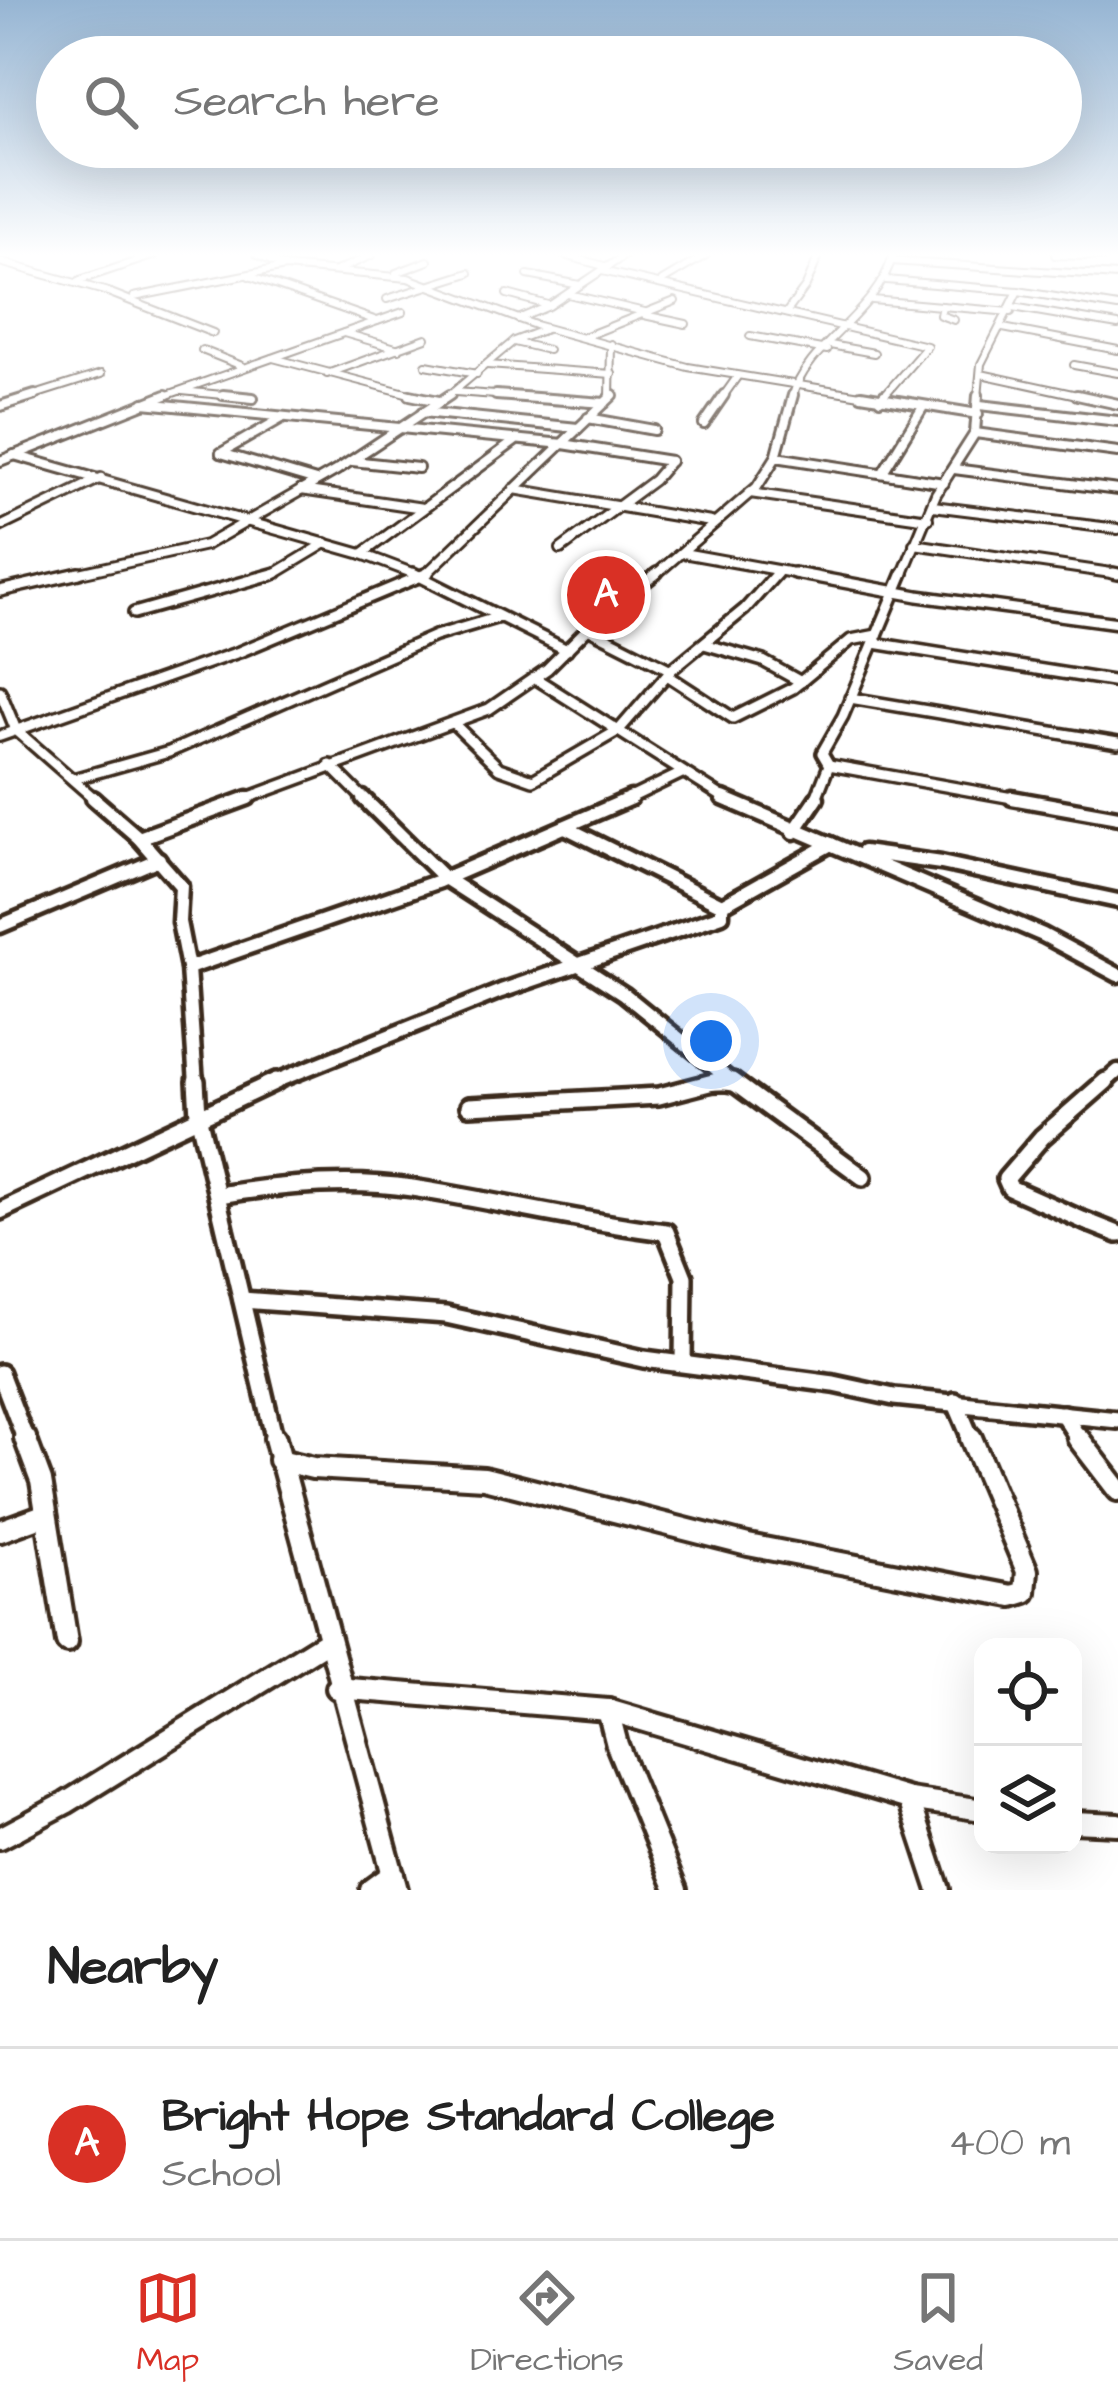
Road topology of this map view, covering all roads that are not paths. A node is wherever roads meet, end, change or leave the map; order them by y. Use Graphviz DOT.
graph roads {
  1 [pos="314,343"];
  2 [pos="379,343"];
  3 [pos="414,343"];
  4 [pos="512,343"];
  5 [pos="518,343"];
  6 [pos="606,343"];
  7 [pos="797,343"];
  8 [pos="833,343"];
  9 [pos="915,343"];
  10 [pos="992,343"];
  11 [pos="1082,343"];
  12 [pos="610,344"];
  13 [pos="829,348"];
  14 [pos="400,349"];
  15 [pos="202,350"];
  16 [pos="548,350"];
  17 [pos="1118,350"];
  18 [pos="874,353"];
  19 [pos="272,358"];
  20 [pos="1074,364"];
  21 [pos="426,365"];
  22 [pos="487,365"];
  23 [pos="243,367"];
  24 [pos="1118,373"];
  25 [pos="101,374"];
  26 [pos="477,374"];
  27 [pos="613,374"];
  28 [pos="981,374"];
  29 [pos="326,375"];
  30 [pos="737,377"];
  31 [pos="797,386"];
  32 [pos="176,390"];
  33 [pos="455,392"];
  34 [pos="253,398"];
  35 [pos="880,400"];
  36 [pos="440,402"];
  37 [pos="144,403"];
  38 [pos="605,403"];
  39 [pos="1118,404"];
  40 [pos="0,406"];
  41 [pos="923,407"];
  42 [pos="979,409"];
  43 [pos="422,412"];
  44 [pos="284,417"];
  45 [pos="588,418"];
  46 [pos="1118,421"];
  47 [pos="704,424"];
  48 [pos="395,428"];
  49 [pos="578,428"];
  50 [pos="654,430"];
  51 [pos="975,433"];
  52 [pos="516,440"];
  53 [pos="563,444"];
  54 [pos="1118,452"];
  55 [pos="14,455"];
  56 [pos="776,457"];
  57 [pos="0,461"];
  58 [pos="350,461"];
  59 [pos="418,468"];
  60 [pos="954,469"];
  61 [pos="883,472"];
  62 [pos="100,478"];
  63 [pos="316,481"];
  64 [pos="944,483"];
  65 [pos="514,489"];
  66 [pos="300,490"];
  67 [pos="1118,490"];
  68 [pos="751,493"];
  69 [pos="933,506"];
  70 [pos="616,507"];
  71 [pos="424,508"];
  72 [pos="928,519"];
  73 [pos="245,520"];
  74 [pos="711,522"];
  75 [pos="0,527"];
  76 [pos="1118,529"];
  77 [pos="326,543"];
  78 [pos="914,544"];
  79 [pos="561,549"];
  80 [pos="362,554"];
  81 [pos="683,554"];
  82 [pos="779,571"];
  83 [pos="1118,574"];
  84 [pos="424,576"];
  85 [pos="896,590"];
  86 [pos="0,591"];
  87 [pos="134,614"];
  88 [pos="499,617"];
  89 [pos="1118,623"];
  90 [pos="588,628"];
  91 [pos="875,639"];
  92 [pos="709,646"];
  93 [pos="567,650"];
  94 [pos="669,673"];
  95 [pos="535,678"];
  96 [pos="801,682"];
  97 [pos="1118,682"];
  98 [pos="0,691"];
  99 [pos="850,698"];
  100 [pos="453,723"];
  101 [pos="620,730"];
  102 [pos="5,731"];
  103 [pos="1118,743"];
  104 [pos="331,765"];
  105 [pos="829,765"];
  106 [pos="682,773"];
  107 [pos="73,779"];
  108 [pos="1118,817"];
  109 [pos="565,827"];
  110 [pos="794,832"];
  111 [pos="140,838"];
  112 [pos="831,844"];
  113 [pos="855,853"];
  114 [pos="159,860"];
  115 [pos="443,877"];
  116 [pos="1118,901"];
  117 [pos="722,905"];
  118 [pos="0,926"];
  119 [pos="575,964"];
  120 [pos="188,968"];
  121 [pos="1118,975"];
  122 [pos="1118,1071"];
  123 [pos="725,1079"];
  124 [pos="469,1106"];
  125 [pos="198,1114"];
  126 [pos="863,1177"];
  127 [pos="219,1195"];
  128 [pos="0,1210"];
  129 [pos="1118,1234"];
  130 [pos="242,1300"];
  131 [pos="682,1364"];
  132 [pos="0,1373"];
  133 [pos="955,1401"];
  134 [pos="1063,1414"];
  135 [pos="1118,1420"];
  136 [pos="279,1460"];
  137 [pos="1118,1490"];
  138 [pos="44,1515"];
  139 [pos="0,1532"];
  140 [pos="67,1642"];
  141 [pos="326,1642"];
  142 [pos="338,1688"];
  143 [pos="608,1711"];
  144 [pos="909,1798"];
  145 [pos="974,1809"];
  146 [pos="1082,1822"];
  147 [pos="1118,1824"];
  148 [pos="0,1838"];
  149 [pos="395,1882"];
  150 [pos="370,1890"];
  151 [pos="676,1890"];
  152 [pos="939,1890"];
  1 -- 19 [label="street"];
  2 -- 14 [label="street"];
  3 -- 14 [label="street"];
  4 -- 22 [label="street"];
  5 -- 16 [label="street"];
  6 -- 12 [label="street"];
  7 -- 13 [label="street"];
  8 -- 13 [label="street"];
  9 -- 35 [label="street"];
  10 -- 28 [label="street"];
  11 -- 17 [label="street"];
  12 -- 27 [label="street"];
  12 -- 30 [label="street"];
  13 -- 18 [label="street"];
  13 -- 31 [label="street"];
  14 -- 29 [label="street"];
  15 -- 23 [label="street"];
  19 -- 23 [label="street"];
  19 -- 29 [label="street"];
  20 -- 24 [label="street"];
  21 -- 26 [label="street"];
  22 -- 26 [label="street"];
  22 -- 27 [label="street"];
  23 -- 32 [label="street"];
  25 -- 40 [label="street"];
  26 -- 33 [label="street"];
  27 -- 38 [label="street"];
  28 -- 39 [label="street"];
  28 -- 42 [label="street"];
  29 -- 36 [label="street"];
  30 -- 31 [label="street"];
  30 -- 47 [label="street"];
  31 -- 35 [label="street"];
  31 -- 56 [label="street"];
  32 -- 34 [label="street"];
  32 -- 37 [label="street"];
  33 -- 36 [label="street"];
  33 -- 38 [label="street"];
  35 -- 41 [label="street"];
  36 -- 43 [label="street"];
  37 -- 44 [label="street"];
  37 -- 55 [label="street"];
  38 -- 45 [label="street"];
  41 -- 42 [label="street"];
  41 -- 61 [label="street"];
  42 -- 46 [label="street"];
  42 -- 51 [label="street"];
  43 -- 48 [label="street"];
  43 -- 49 [label="street"];
  44 -- 48 [label="street"];
  44 -- 63 [label="street"];
  45 -- 49 [label="street"];
  45 -- 50 [label="street"];
  48 -- 52 [label="street"];
  48 -- 58 [label="street"];
  49 -- 53 [label="street"];
  51 -- 54 [label="street"];
  51 -- 60 [label="street"];
  52 -- 53 [label="street"];
  52 -- 71 [label="street"];
  53 -- 65 [label="street"];
  53 -- 70 [label="street"];
  55 -- 57 [label="street"];
  55 -- 62 [label="street"];
  56 -- 61 [label="street"];
  56 -- 68 [label="street"];
  58 -- 59 [label="street"];
  58 -- 63 [label="street"];
  60 -- 64 [label="street"];
  60 -- 67 [label="street"];
  61 -- 64 [label="street"];
  62 -- 73 [label="street"];
  62 -- 75 [label="street"];
  63 -- 66 [label="street"];
  64 -- 69 [label="street"];
  65 -- 70 [label="street"];
  65 -- 84 [label="street"];
  66 -- 71 [label="street"];
  66 -- 73 [label="street"];
  68 -- 72 [label="street"];
  68 -- 74 [label="street"];
  69 -- 72 [label="street"];
  69 -- 76 [label="street"];
  70 -- 74 [label="street"];
  70 -- 79 [label="street"];
  71 -- 80 [label="street"];
  72 -- 78 [label="street"];
  73 -- 77 [label="street"];
  73 -- 86 [label="street"];
  74 -- 81 [label="street"];
  77 -- 80 [label="street"];
  77 -- 87 [label="street"];
  78 -- 83 [label="street"];
  78 -- 85 [label="street"];
  80 -- 84 [label="street"];
  81 -- 82 [label="street"];
  81 -- 90 [label="street"];
  82 -- 85 [label="street"];
  82 -- 92 [label="street"];
  84 -- 88 [label="street"];
  84 -- 102 [label="street"];
  85 -- 89 [label="street"];
  85 -- 91 [label="street"];
  88 -- 93 [label="street"];
  88 -- 107 [label="street"];
  90 -- 93 [label="street"];
  90 -- 94 [label="street"];
  91 -- 96 [label="street"];
  91 -- 97 [label="street"];
  91 -- 99 [label="street"];
  92 -- 94 [label="street"];
  92 -- 96 [label="street"];
  93 -- 95 [label="street"];
  94 -- 96 [label="street"];
  94 -- 101 [label="street"];
  95 -- 100 [label="street"];
  95 -- 101 [label="street"];
  98 -- 102 [label="street"];
  99 -- 103 [label="street"];
  99 -- 105 [label="street"];
  100 -- 101 [label="street"];
  100 -- 104 [label="street"];
  101 -- 106 [label="street"];
  102 -- 107 [label="street"];
  104 -- 111 [label="street"];
  104 -- 115 [label="street"];
  105 -- 108 [label="street"];
  105 -- 110 [label="street"];
  106 -- 109 [label="street"];
  106 -- 110 [label="street"];
  107 -- 111 [label="street"];
  109 -- 115 [label="street"];
  109 -- 117 [label="street"];
  110 -- 112 [label="street"];
  111 -- 114 [label="street"];
  112 -- 113 [label="street"];
  112 -- 117 [label="street"];
  113 -- 116 [label="street"];
  113 -- 121 [label="street"];
  114 -- 118 [label="street"];
  114 -- 120 [label="street"];
  115 -- 119 [label="street"];
  115 -- 120 [label="street"];
  117 -- 119 [label="street"];
  119 -- 123 [label="street"];
  119 -- 125 [label="street"];
  120 -- 125 [label="street"];
  122 -- 129 [label="street"];
  123 -- 124 [label="street"];
  123 -- 126 [label="street"];
  125 -- 127 [label="street"];
  125 -- 128 [label="street"];
  127 -- 130 [label="street"];
  127 -- 131 [label="street"];
  130 -- 131 [label="street"];
  130 -- 136 [label="street"];
  131 -- 133 [label="street"];
  132 -- 138 [label="street"];
  133 -- 134 [label="street"];
  133 -- 136 [label="street"];
  134 -- 135 [label="street"];
  134 -- 137 [label="street"];
  136 -- 141 [label="street"];
  138 -- 139 [label="street"];
  138 -- 140 [label="street"];
  141 -- 142 [label="street"];
  141 -- 148 [label="street"];
  142 -- 143 [label="street"];
  142 -- 149 [label="street"];
  143 -- 144 [label="street"];
  143 -- 151 [label="street"];
  144 -- 145 [label="street"];
  144 -- 152 [label="street"];
  146 -- 147 [label="street"];
  149 -- 150 [label="street"];
}
